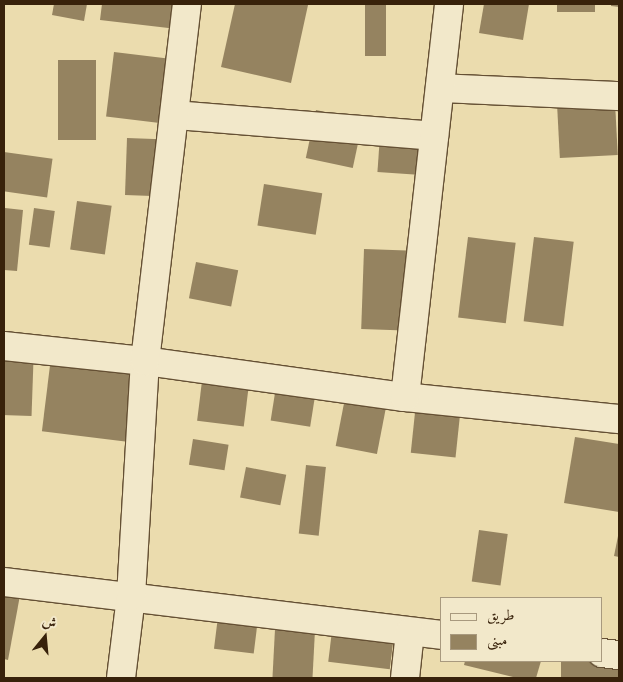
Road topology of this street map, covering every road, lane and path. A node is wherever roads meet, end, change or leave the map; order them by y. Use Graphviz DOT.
graph roads {
  1 [pos="187,4"];
  2 [pos="449,4"];
  3 [pos="440,88"];
  4 [pos="619,96"];
  5 [pos="175,115"];
  6 [pos="434,136"];
  7 [pos="4,346"];
  8 [pos="145,361"];
  9 [pos="405,397"];
  10 [pos="619,419"];
  11 [pos="4,582"];
  12 [pos="131,596"];
  13 [pos="410,632"];
  14 [pos="440,635"];
  15 [pos="603,653"];
  16 [pos="619,655"];
  17 [pos="121,678"];
  18 [pos="405,678"];
  1 -- 5 [label="street"];
  2 -- 3 [label="street"];
  3 -- 4 [label="street"];
  3 -- 6 [label="street"];
  5 -- 6 [label="street"];
  5 -- 8 [label="street"];
  6 -- 9 [label="street"];
  7 -- 8 [label="street"];
  8 -- 9 [label="street"];
  8 -- 12 [label="street"];
  9 -- 10 [label="street"];
  11 -- 12 [label="street"];
  12 -- 13 [label="street"];
  12 -- 17 [label="street"];
  13 -- 14 [label="street"];
  13 -- 18 [label="street"];
  15 -- 16 [label="street"];
}
